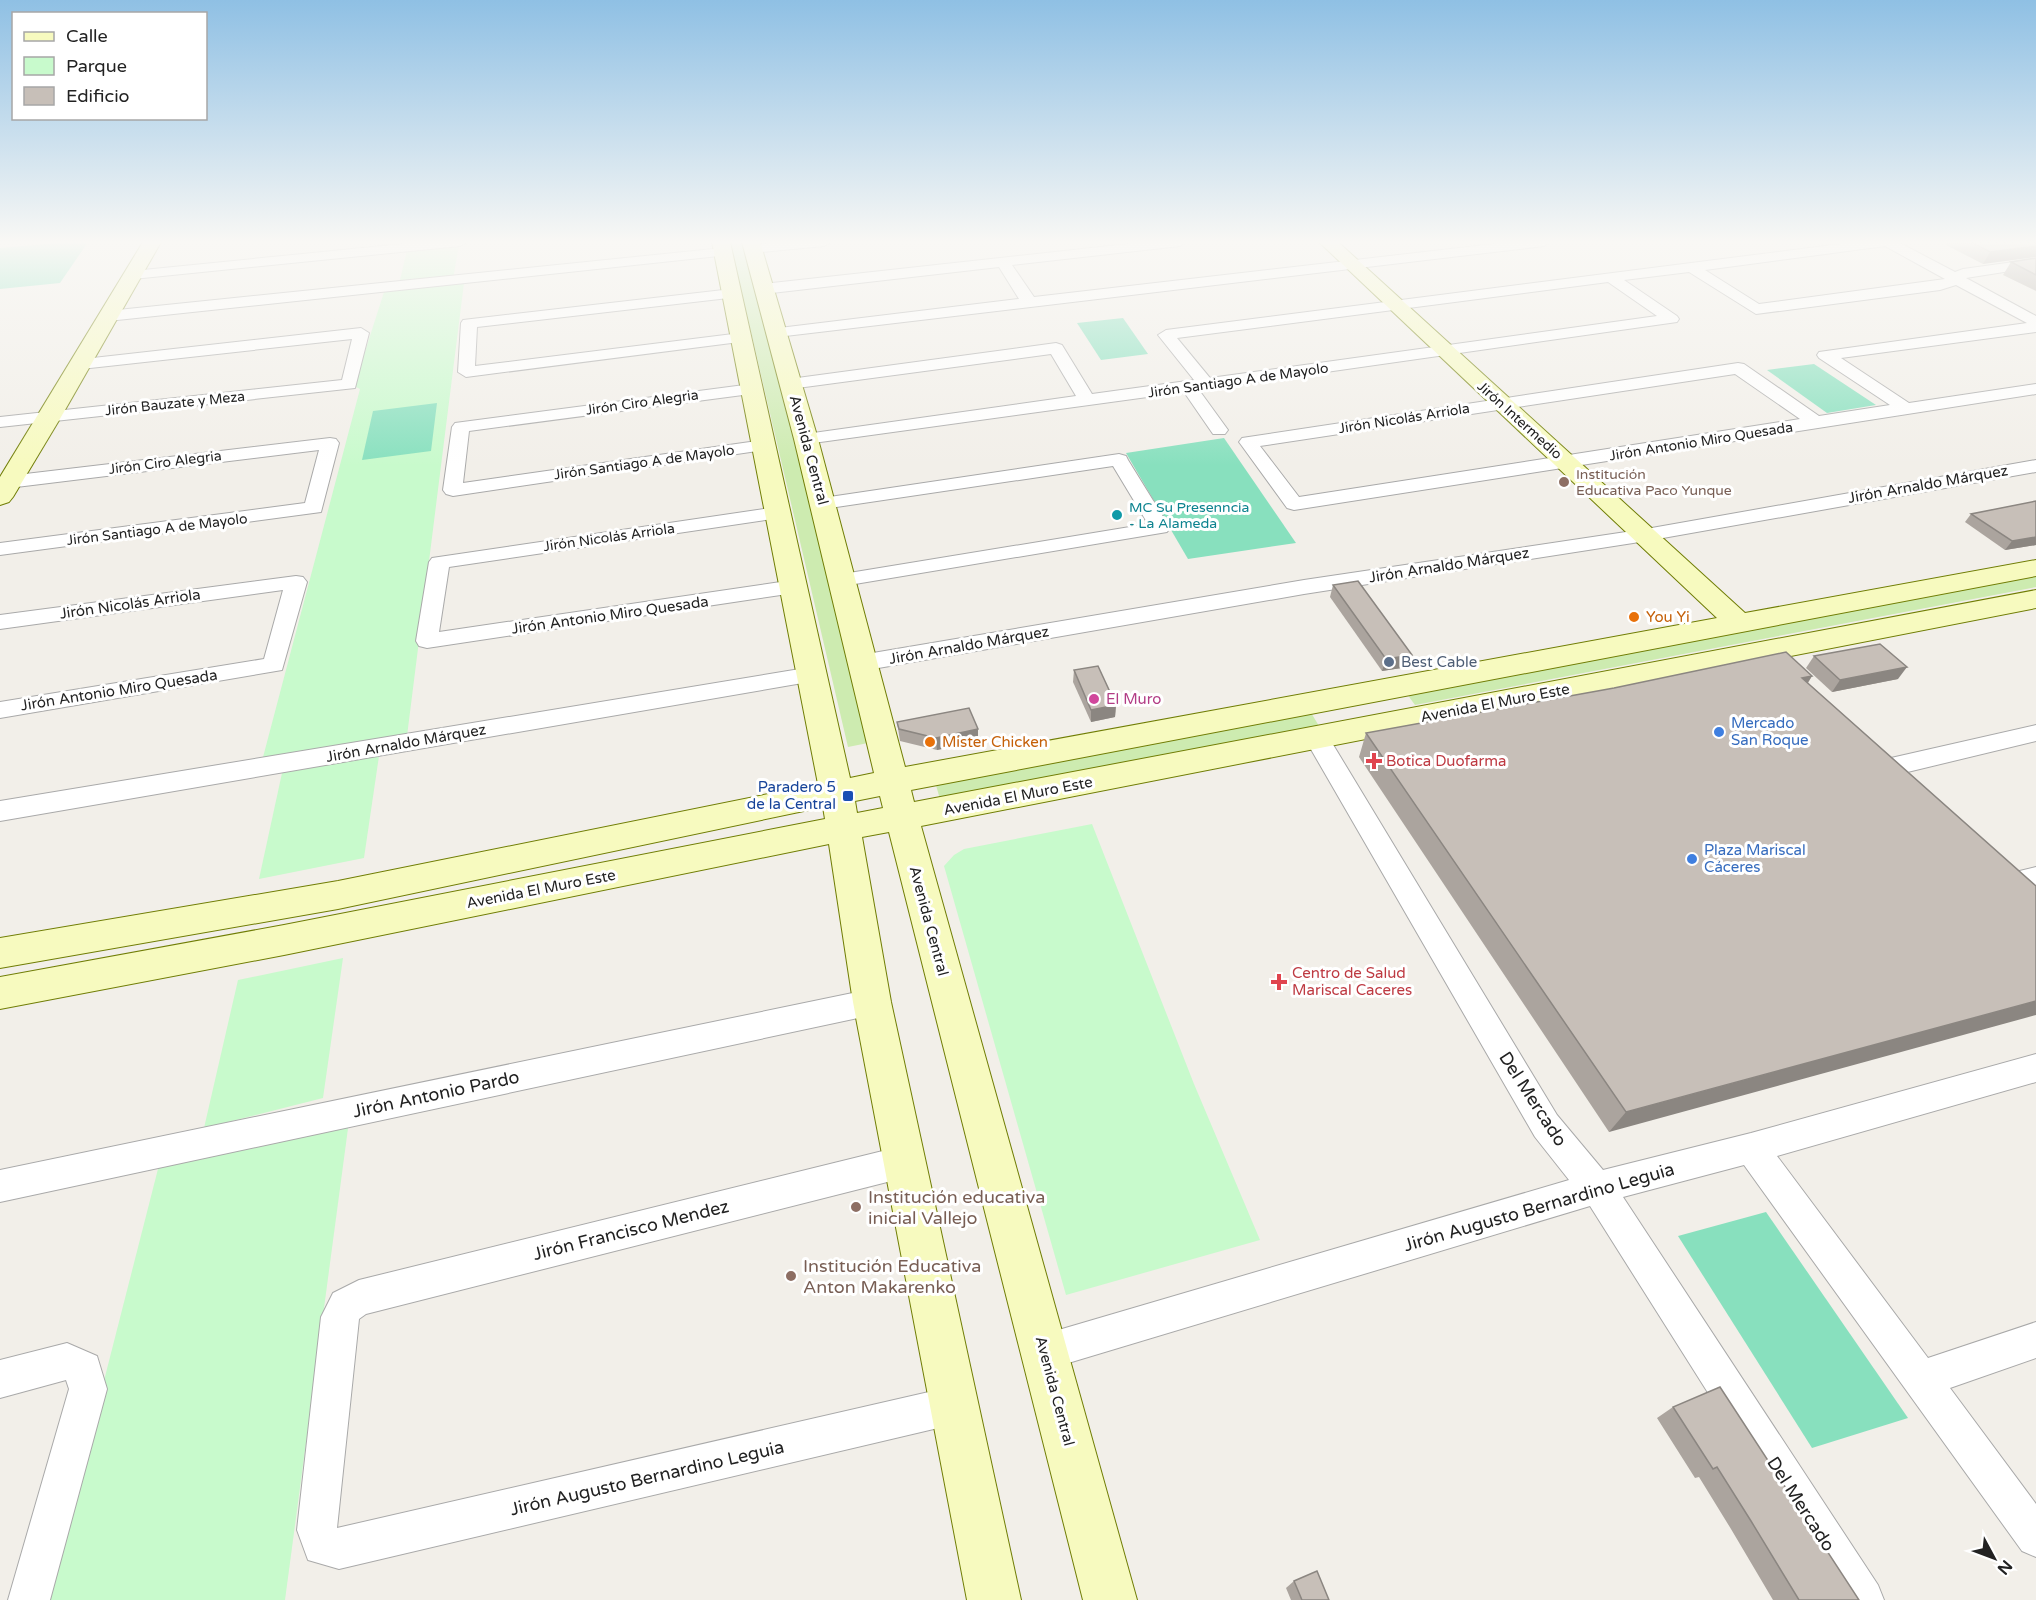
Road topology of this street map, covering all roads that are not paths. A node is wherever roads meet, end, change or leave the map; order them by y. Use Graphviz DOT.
graph roads {
  1 [pos="107,317"];
  2 [pos="527,317"];
  3 [pos="744,317"];
  4 [pos="766,317"];
  5 [pos="906,317"];
  6 [pos="1302,317"];
  7 [pos="1409,317"];
  8 [pos="1668,317"];
  9 [pos="2036,327"];
  10 [pos="777,332"];
  11 [pos="741,338"];
  12 [pos="1445,350"];
  13 [pos="81,364"];
  14 [pos="790,384"];
  15 [pos="1197,386"];
  16 [pos="2036,388"];
  17 [pos="752,389"];
  18 [pos="1088,401"];
  19 [pos="1500,403"];
  20 [pos="1906,408"];
  21 [pos="50,417"];
  22 [pos="0,422"];
  23 [pos="1816,423"];
  24 [pos="1219,430"];
  25 [pos="806,439"];
  26 [pos="764,445"];
  27 [pos="1567,461"];
  28 [pos="2036,466"];
  29 [pos="3,487"];
  30 [pos="453,490"];
  31 [pos="823,503"];
  32 [pos="1294,504"];
  33 [pos="314,508"];
  34 [pos="778,513"];
  35 [pos="1646,536"];
  36 [pos="0,549"];
  37 [pos="2036,568"];
  38 [pos="843,580"];
  39 [pos="794,587"];
  40 [pos="2036,599"];
  41 [pos="0,622"];
  42 [pos="1739,623"];
  43 [pos="427,641"];
  44 [pos="1767,652"];
  45 [pos="861,663"];
  46 [pos="274,665"];
  47 [pos="812,675"];
  48 [pos="1792,675"];
  49 [pos="1356,694"];
  50 [pos="0,710"];
  51 [pos="1377,726"];
  52 [pos="2036,733"];
  53 [pos="1317,739"];
  54 [pos="1866,744"];
  55 [pos="1891,767"];
  56 [pos="892,782"];
  57 [pos="1915,790"];
  58 [pos="841,810"];
  59 [pos="0,811"];
  60 [pos="902,818"];
  61 [pos="1989,860"];
  62 [pos="2028,889"];
  63 [pos="312,899"];
  64 [pos="304,936"];
  65 [pos="0,953"];
  66 [pos="0,993"];
  67 [pos="872,1002"];
  68 [pos="2036,1068"];
  69 [pos="1752,1148"];
  70 [pos="903,1162"];
  71 [pos="0,1186"];
  72 [pos="1597,1188"];
  73 [pos="2036,1340"];
  74 [pos="1045,1352"];
  75 [pos="0,1379"];
  76 [pos="1922,1379"];
  77 [pos="955,1405"];
  78 [pos="2036,1537"];
  79 [pos="339,1550"];
  80 [pos="28,1600"];
  81 [pos="994,1600"];
  82 [pos="1110,1600"];
  83 [pos="1863,1600"];
  1 -- 13 [label="main road"];
  2 -- 11 [label="street"];
  3 -- 11 [label="main road, Avenida Central"];
  4 -- 10 [label="main road, Avenida Central"];
  5 -- 10 [label="street"];
  6 -- 15 [label="street"];
  7 -- 12 [label="main road, Jirón Intermedio"];
  8 -- 12 [label="street, Jirón Santiago A de Mayolo"];
  9 -- 20 [label="street"];
  10 -- 14 [label="main road, Avenida Central"];
  11 -- 17 [label="main road, Avenida Central"];
  12 -- 15 [label="street, Jirón Santiago A de Mayolo"];
  12 -- 19 [label="main road, Jirón Intermedio"];
  13 -- 21 [label="main road"];
  13 -- 21 [label="street, Jirón Bauzate y Meza"];
  14 -- 18 [label="street"];
  14 -- 25 [label="main road, Avenida Central"];
  15 -- 18 [label="street, Jirón Santiago A de Mayolo"];
  15 -- 24 [label="street"];
  16 -- 20 [label="street, Jirón Antonio Miro Quesada"];
  17 -- 26 [label="main road, Avenida Central"];
  17 -- 30 [label="street, Jirón Ciro Alegria"];
  18 -- 25 [label="street, Jirón Santiago A de Mayolo"];
  19 -- 23 [label="street, Jirón Nicolás Arriola"];
  19 -- 27 [label="main road, Jirón Intermedio"];
  19 -- 32 [label="street, Jirón Nicolás Arriola"];
  20 -- 23 [label="street, Jirón Antonio Miro Quesada"];
  21 -- 22 [label="street, Jirón Bauzate y Meza"];
  21 -- 29 [label="main road"];
  23 -- 27 [label="street, Jirón Antonio Miro Quesada"];
  25 -- 31 [label="main road, Avenida Central"];
  26 -- 30 [label="street, Jirón Santiago A de Mayolo"];
  26 -- 34 [label="main road, Avenida Central"];
  27 -- 32 [label="street, Jirón Antonio Miro Quesada"];
  27 -- 35 [label="main road, Jirón Intermedio"];
  28 -- 35 [label="street, Jirón Arnaldo Márquez"];
  29 -- 33 [label="street, Jirón Ciro Alegria"];
  31 -- 38 [label="main road, Avenida Central"];
  31 -- 38 [label="street"];
  33 -- 36 [label="street, Jirón Santiago A de Mayolo"];
  34 -- 39 [label="main road, Avenida Central"];
  34 -- 43 [label="street, Jirón Nicolás Arriola"];
  35 -- 42 [label="main road, Jirón Intermedio"];
  35 -- 45 [label="street, Jirón Arnaldo Márquez"];
  37 -- 42 [label="main road, Avenida El Muro Este"];
  38 -- 45 [label="main road, Avenida Central"];
  39 -- 43 [label="street, Jirón Antonio Miro Quesada"];
  39 -- 47 [label="main road, Avenida Central"];
  40 -- 44 [label="main road, Avenida El Muro Este"];
  41 -- 46 [label="street, Jirón Nicolás Arriola"];
  42 -- 49 [label="main road, Avenida El Muro Este"];
  44 -- 48 [label="main road"];
  44 -- 51 [label="main road, Avenida El Muro Este"];
  45 -- 56 [label="main road, Avenida Central"];
  46 -- 50 [label="street, Jirón Antonio Miro Quesada"];
  47 -- 58 [label="main road, Avenida Central"];
  47 -- 59 [label="street, Jirón Arnaldo Márquez"];
  49 -- 51 [label="main road"];
  49 -- 56 [label="main road, Avenida El Muro Este"];
  51 -- 53 [label="main road, Avenida El Muro Este"];
  52 -- 55 [label="street"];
  53 -- 60 [label="main road, Avenida El Muro Este"];
  53 -- 72 [label="street, Del Mercado"];
  54 -- 55 [label="main road"];
  55 -- 57 [label="main road"];
  56 -- 58 [label="main road, Avenida El Muro Este"];
  56 -- 60 [label="main road, Avenida Central"];
  58 -- 60 [label="main road, Avenida El Muro Este"];
  58 -- 63 [label="main road, Avenida El Muro Este"];
  58 -- 64 [label="main road, Avenida El Muro Este"];
  58 -- 67 [label="main road, Avenida Central"];
  60 -- 74 [label="main road, Avenida Central"];
  61 -- 62 [label="main road"];
  63 -- 64 [label="main road"];
  63 -- 65 [label="main road, Avenida El Muro Este"];
  64 -- 66 [label="main road, Avenida El Muro Este"];
  67 -- 70 [label="main road, Avenida Central"];
  67 -- 71 [label="street, Jirón Antonio Pardo"];
  68 -- 69 [label="street, Jirón Augusto Bernardino Leguia"];
  69 -- 72 [label="street, Jirón Augusto Bernardino Leguia"];
  69 -- 76 [label="street"];
  70 -- 77 [label="main road, Avenida Central"];
  70 -- 79 [label="street, Jirón Francisco Mendez"];
  72 -- 74 [label="street, Jirón Augusto Bernardino Leguia"];
  72 -- 83 [label="street, Del Mercado"];
  73 -- 76 [label="street"];
  74 -- 82 [label="main road, Avenida Central"];
  75 -- 80 [label="street"];
  76 -- 78 [label="street"];
  77 -- 79 [label="street, Jirón Augusto Bernardino Leguia"];
  77 -- 81 [label="main road, Avenida Central"];
}
